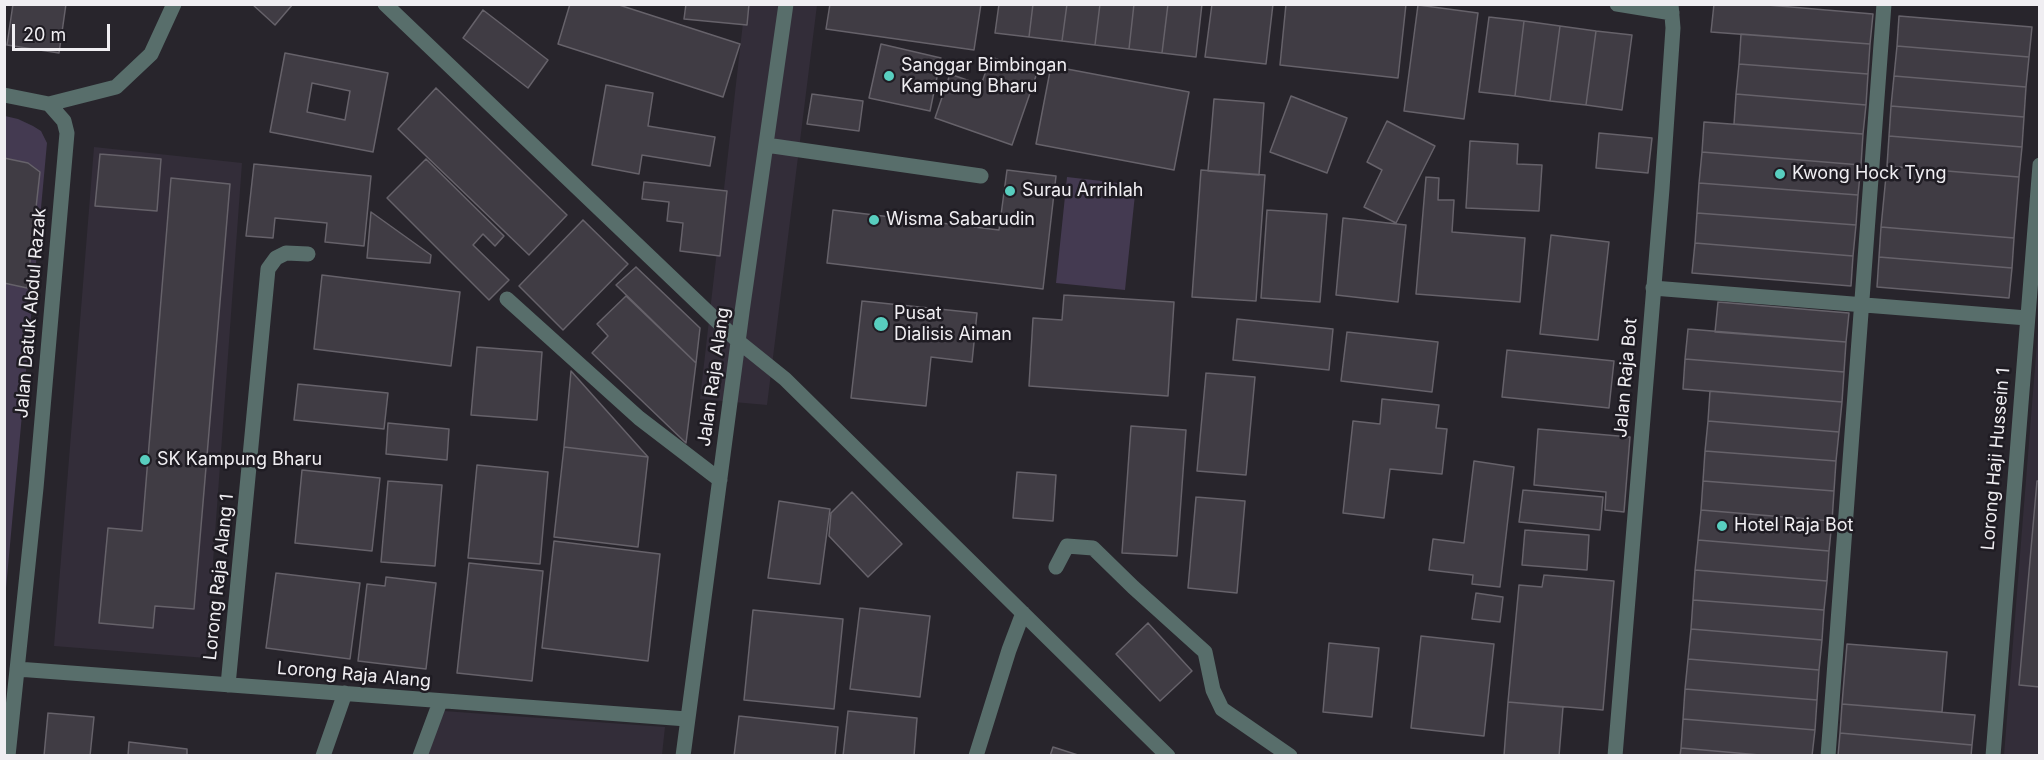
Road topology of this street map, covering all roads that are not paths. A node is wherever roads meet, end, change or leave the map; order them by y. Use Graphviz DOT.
graph roads {
  1 [pos="174,4"];
  2 [pos="385,4"];
  3 [pos="786,4"];
  4 [pos="1617,4"];
  5 [pos="1884,4"];
  6 [pos="1672,9"];
  7 [pos="4,95"];
  8 [pos="49,104"];
  9 [pos="766,145"];
  10 [pos="2040,165"];
  11 [pos="981,177"];
  12 [pos="308,254"];
  13 [pos="1653,288"];
  14 [pos="507,299"];
  15 [pos="1862,304"];
  16 [pos="2028,318"];
  17 [pos="739,342"];
  18 [pos="720,480"];
  19 [pos="1056,567"];
  20 [pos="1023,613"];
  21 [pos="17,669"];
  22 [pos="228,685"];
  23 [pos="345,693"];
  24 [pos="440,702"];
  25 [pos="687,719"];
  26 [pos="8,756"];
  27 [pos="323,756"];
  28 [pos="420,756"];
  29 [pos="683,756"];
  30 [pos="976,756"];
  31 [pos="1168,756"];
  32 [pos="1290,756"];
  33 [pos="1615,756"];
  34 [pos="1828,756"];
  35 [pos="1993,756"];
  1 -- 8 [label="street"];
  2 -- 17 [label="street"];
  3 -- 9 [label="street, Jalan Raja Alang"];
  4 -- 6 [label="street"];
  5 -- 15 [label="street"];
  6 -- 13 [label="street, Jalan Raja Bot"];
  7 -- 8 [label="street"];
  8 -- 21 [label="street, Jalan Datuk Abdul Razak"];
  9 -- 11 [label="street"];
  9 -- 17 [label="street, Jalan Raja Alang"];
  10 -- 16 [label="street, Lorong Haji Hussein 1"];
  12 -- 22 [label="street, Lorong Raja Alang 1"];
  13 -- 15 [label="street"];
  13 -- 33 [label="street, Jalan Raja Bot"];
  14 -- 18 [label="street"];
  15 -- 16 [label="street"];
  15 -- 34 [label="street"];
  16 -- 35 [label="street, Lorong Haji Hussein 1"];
  17 -- 18 [label="street, Jalan Raja Alang"];
  17 -- 20 [label="street"];
  18 -- 25 [label="street, Jalan Raja Alang"];
  19 -- 32 [label="street"];
  20 -- 30 [label="street"];
  20 -- 31 [label="street"];
  21 -- 22 [label="street, Lorong Raja Alang"];
  21 -- 26 [label="street, Jalan Datuk Abdul Razak"];
  22 -- 23 [label="street, Lorong Raja Alang"];
  23 -- 24 [label="street, Lorong Raja Alang"];
  23 -- 27 [label="street"];
  24 -- 25 [label="street, Lorong Raja Alang"];
  24 -- 28 [label="street"];
  25 -- 29 [label="street, Jalan Raja Alang"];
}
